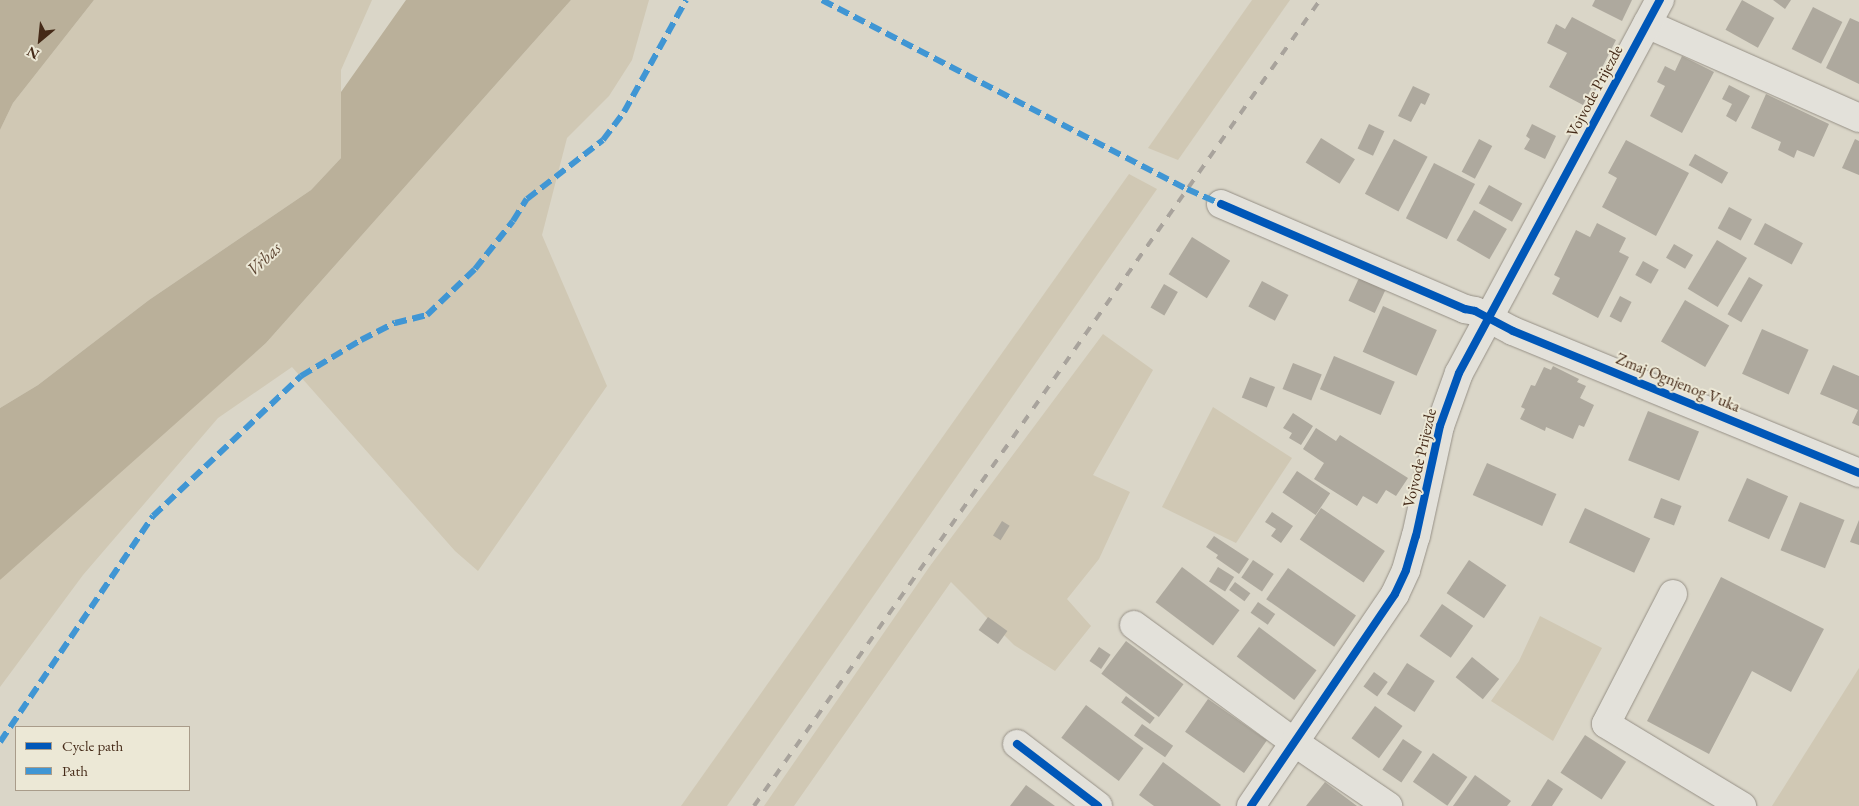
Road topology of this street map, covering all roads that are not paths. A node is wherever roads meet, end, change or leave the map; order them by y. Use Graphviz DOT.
graph roads {
  1 [pos="1660,0"];
  2 [pos="1647,24"];
  3 [pos="1859,118"];
  4 [pos="1221,204"];
  5 [pos="1488,318"];
  6 [pos="1859,473"];
  7 [pos="1673,594"];
  8 [pos="1134,625"];
  9 [pos="1294,742"];
  10 [pos="1017,744"];
  11 [pos="1098,806"];
  12 [pos="1251,806"];
  13 [pos="1388,806"];
  14 [pos="1742,806"];
  1 -- 2 [label="street, Vojvode Prijezde"];
  2 -- 3 [label="street"];
  2 -- 5 [label="street, Vojvode Prijezde"];
  4 -- 5 [label="street, Zmaj Ognjenog Vuka"];
  5 -- 6 [label="street, Zmaj Ognjenog Vuka"];
  5 -- 9 [label="street, Vojvode Prijezde"];
  7 -- 14 [label="street"];
  8 -- 9 [label="street"];
  9 -- 12 [label="street, Vojvode Prijezde"];
  9 -- 13 [label="street"];
  10 -- 11 [label="street"];
}
